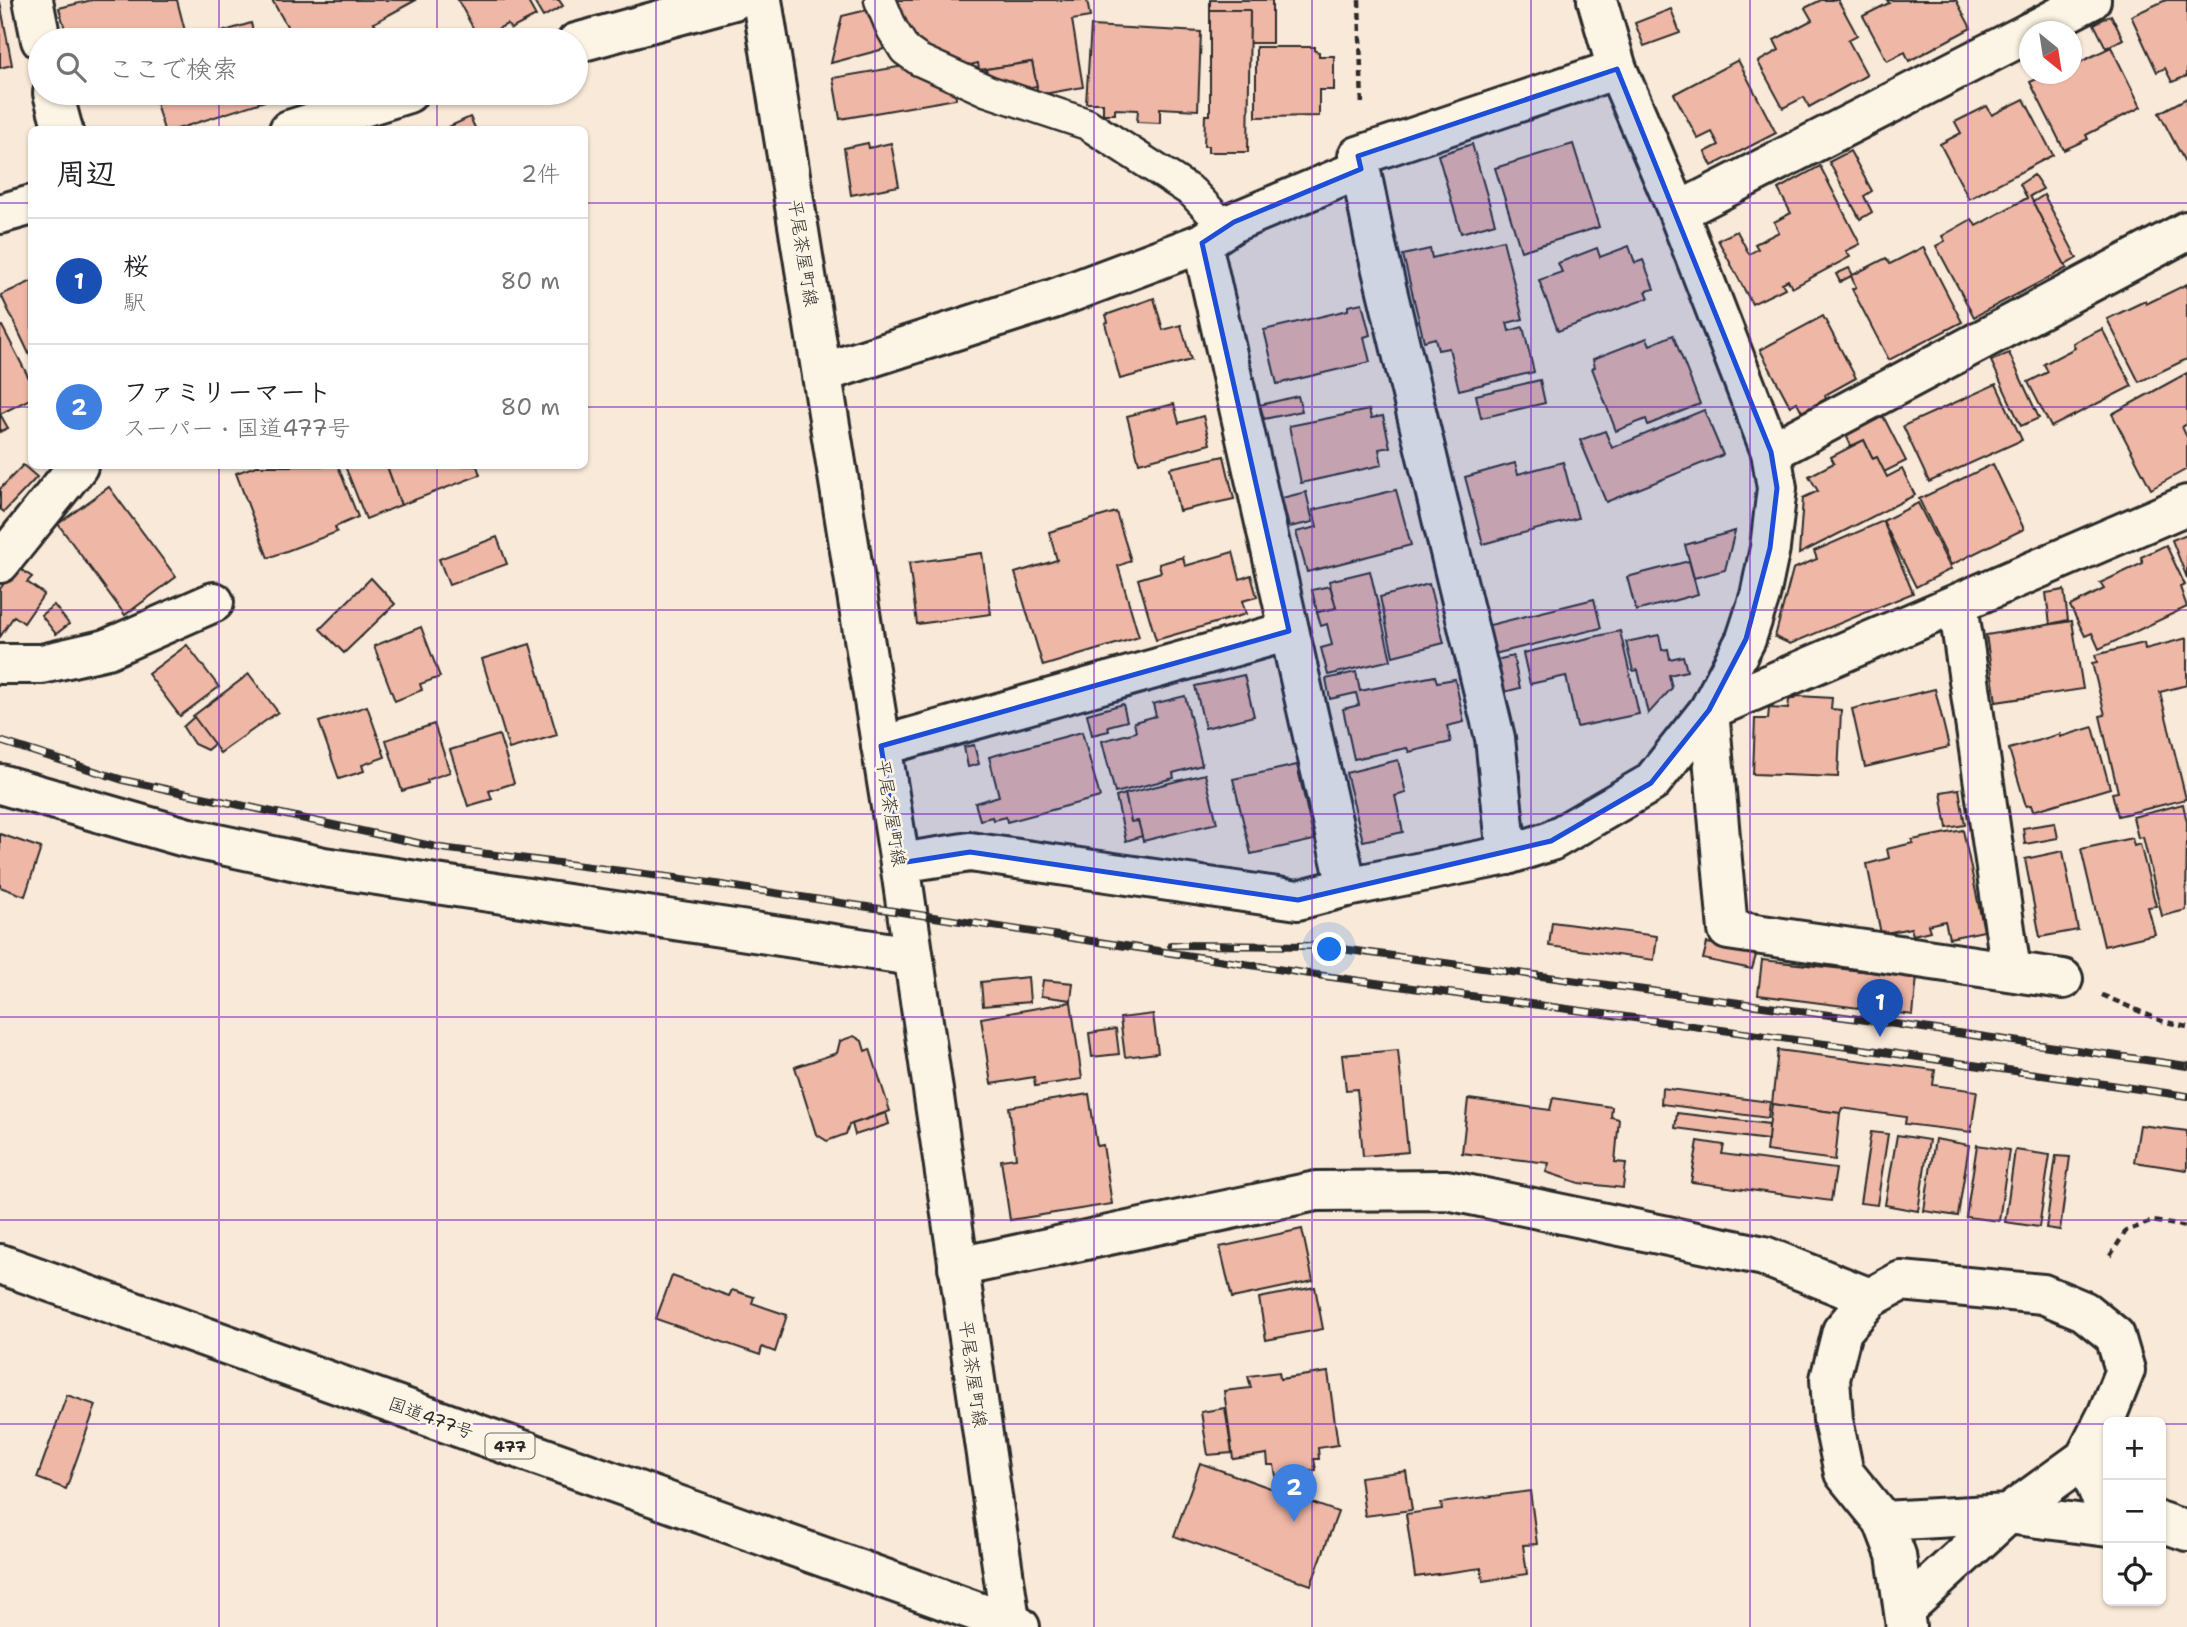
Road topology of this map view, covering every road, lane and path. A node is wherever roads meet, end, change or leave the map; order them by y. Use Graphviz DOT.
graph roads {
  1 [pos="33,0"];
  2 [pos="734,0"];
  3 [pos="761,0"];
  4 [pos="880,0"];
  5 [pos="1359,0"];
  6 [pos="1597,0"];
  7 [pos="2091,0"];
  8 [pos="2051,21"];
  9 [pos="39,28"];
  10 [pos="2019,38"];
  11 [pos="588,40"];
  12 [pos="1617,69"];
  13 [pos="57,105"];
  14 [pos="369,105"];
  15 [pos="62,126"];
  16 [pos="302,126"];
  17 [pos="1364,161"];
  18 [pos="28,206"];
  19 [pos="1678,212"];
  20 [pos="0,214"];
  21 [pos="2187,231"];
  22 [pos="1213,235"];
  23 [pos="822,373"];
  24 [pos="1771,452"];
  25 [pos="76,469"];
  26 [pos="2187,505"];
  27 [pos="0,563"];
  28 [pos="214,602"];
  29 [pos="1958,604"];
  30 [pos="1289,631"];
  31 [pos="0,664"];
  32 [pos="1709,710"];
  33 [pos="881,746"];
  34 [pos="0,783"];
  35 [pos="1507,855"];
  36 [pos="900,863"];
  37 [pos="1347,887"];
  38 [pos="912,956"];
  39 [pos="2011,971"];
  40 [pos="2063,979"];
  41 [pos="2187,1027"];
  42 [pos="2187,1227"];
  43 [pos="2110,1256"];
  44 [pos="0,1264"];
  45 [pos="958,1267"];
  46 [pos="1870,1298"];
  47 [pos="2085,1458"];
  48 [pos="2103,1500"];
  49 [pos="2008,1514"];
  50 [pos="1883,1521"];
  51 [pos="2166,1524"];
  52 [pos="2103,1526"];
  53 [pos="2187,1531"];
  54 [pos="2166,1535"];
  55 [pos="2187,1537"];
  56 [pos="1905,1618"];
  57 [pos="1013,1626"];
  1 -- 9 [label="main road"];
  2 -- 11 [label="main road"];
  3 -- 23 [label="main road, 平尾茶屋町線"];
  4 -- 22 [label="lane"];
  5 -- 17 [label="path"];
  6 -- 12 [label="main road"];
  7 -- 8 [label="main road"];
  10 -- 19 [label="main road"];
  12 -- 17 [label="main road"];
  12 -- 19 [label="main road"];
  13 -- 15 [label="main road"];
  14 -- 16 [label="main road"];
  17 -- 22 [label="main road"];
  17 -- 35 [label="main road"];
  18 -- 20 [label="main road"];
  19 -- 24 [label="main road"];
  21 -- 24 [label="main road"];
  22 -- 23 [label="main road"];
  22 -- 30 [label="main road"];
  23 -- 33 [label="main road, 平尾茶屋町線"];
  24 -- 32 [label="main road"];
  25 -- 27 [label="main road"];
  26 -- 29 [label="main road"];
  28 -- 31 [label="main road"];
  29 -- 32 [label="main road"];
  29 -- 39 [label="main road"];
  30 -- 33 [label="main road"];
  30 -- 37 [label="main road"];
  32 -- 35 [label="main road"];
  32 -- 39 [label="main road"];
  33 -- 36 [label="main road, 平尾茶屋町線"];
  34 -- 38 [label="main road"];
  35 -- 37 [label="main road"];
  36 -- 37 [label="main road"];
  36 -- 38 [label="main road, 平尾茶屋町線"];
  38 -- 45 [label="main road, 平尾茶屋町線"];
  39 -- 40 [label="main road"];
  40 -- 41 [label="path"];
  42 -- 43 [label="path"];
  44 -- 57 [label="main road, 国道477号 / 477"];
  45 -- 46 [label="main road"];
  45 -- 57 [label="main road, 平尾茶屋町線"];
  46 -- 47 [label="main road"];
  46 -- 50 [label="main road"];
  47 -- 48 [label="main road"];
  47 -- 49 [label="main road"];
  49 -- 50 [label="main road"];
  49 -- 52 [label="main road"];
  49 -- 56 [label="main road"];
  50 -- 56 [label="main road"];
  51 -- 53 [label="main road"];
  54 -- 55 [label="main road"];
}
